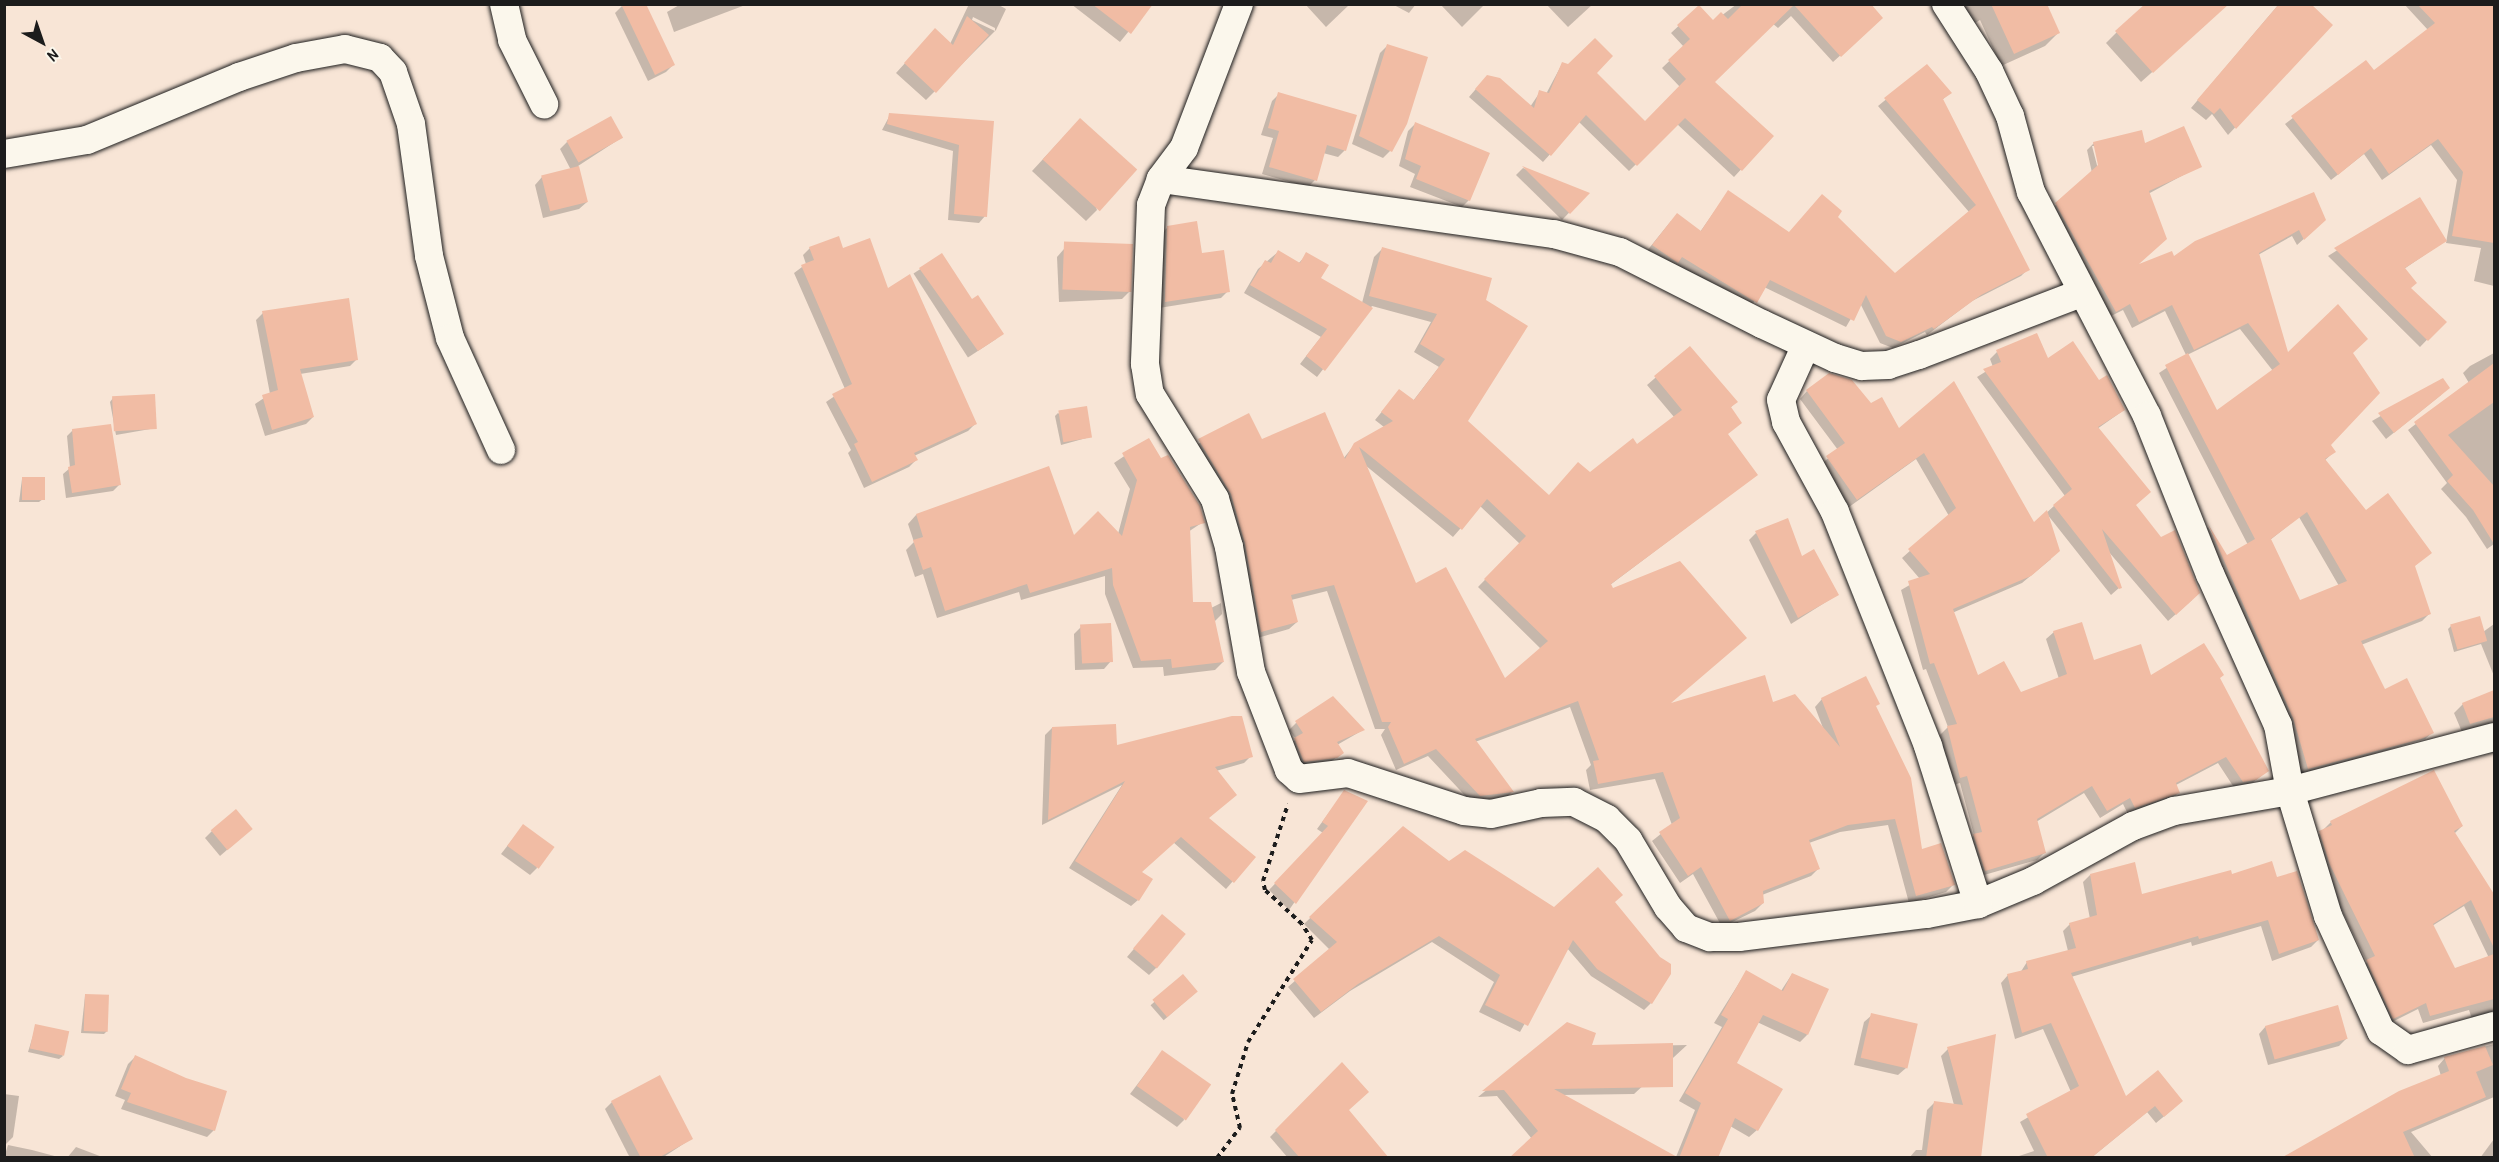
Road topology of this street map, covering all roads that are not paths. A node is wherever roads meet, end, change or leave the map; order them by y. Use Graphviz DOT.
graph roads {
  1 [pos="504,4"];
  2 [pos="1239,4"];
  3 [pos="1946,4"];
  4 [pos="544,104"];
  5 [pos="4,154"];
  6 [pos="1161,179"];
  7 [pos="2081,293"];
  8 [pos="1806,345"];
  9 [pos="501,450"];
  10 [pos="2494,737"];
  11 [pos="2290,791"];
  12 [pos="1978,904"];
  13 [pos="2494,1026"];
  1 -- 4 [label="street"];
  2 -- 6 [label="street"];
  3 -- 7 [label="street"];
  5 -- 9 [label="street"];
  6 -- 8 [label="street"];
  6 -- 12 [label="street"];
  7 -- 8 [label="street"];
  7 -- 11 [label="street"];
  8 -- 12 [label="street"];
  10 -- 11 [label="street"];
  11 -- 12 [label="street"];
  11 -- 13 [label="street"];
}
